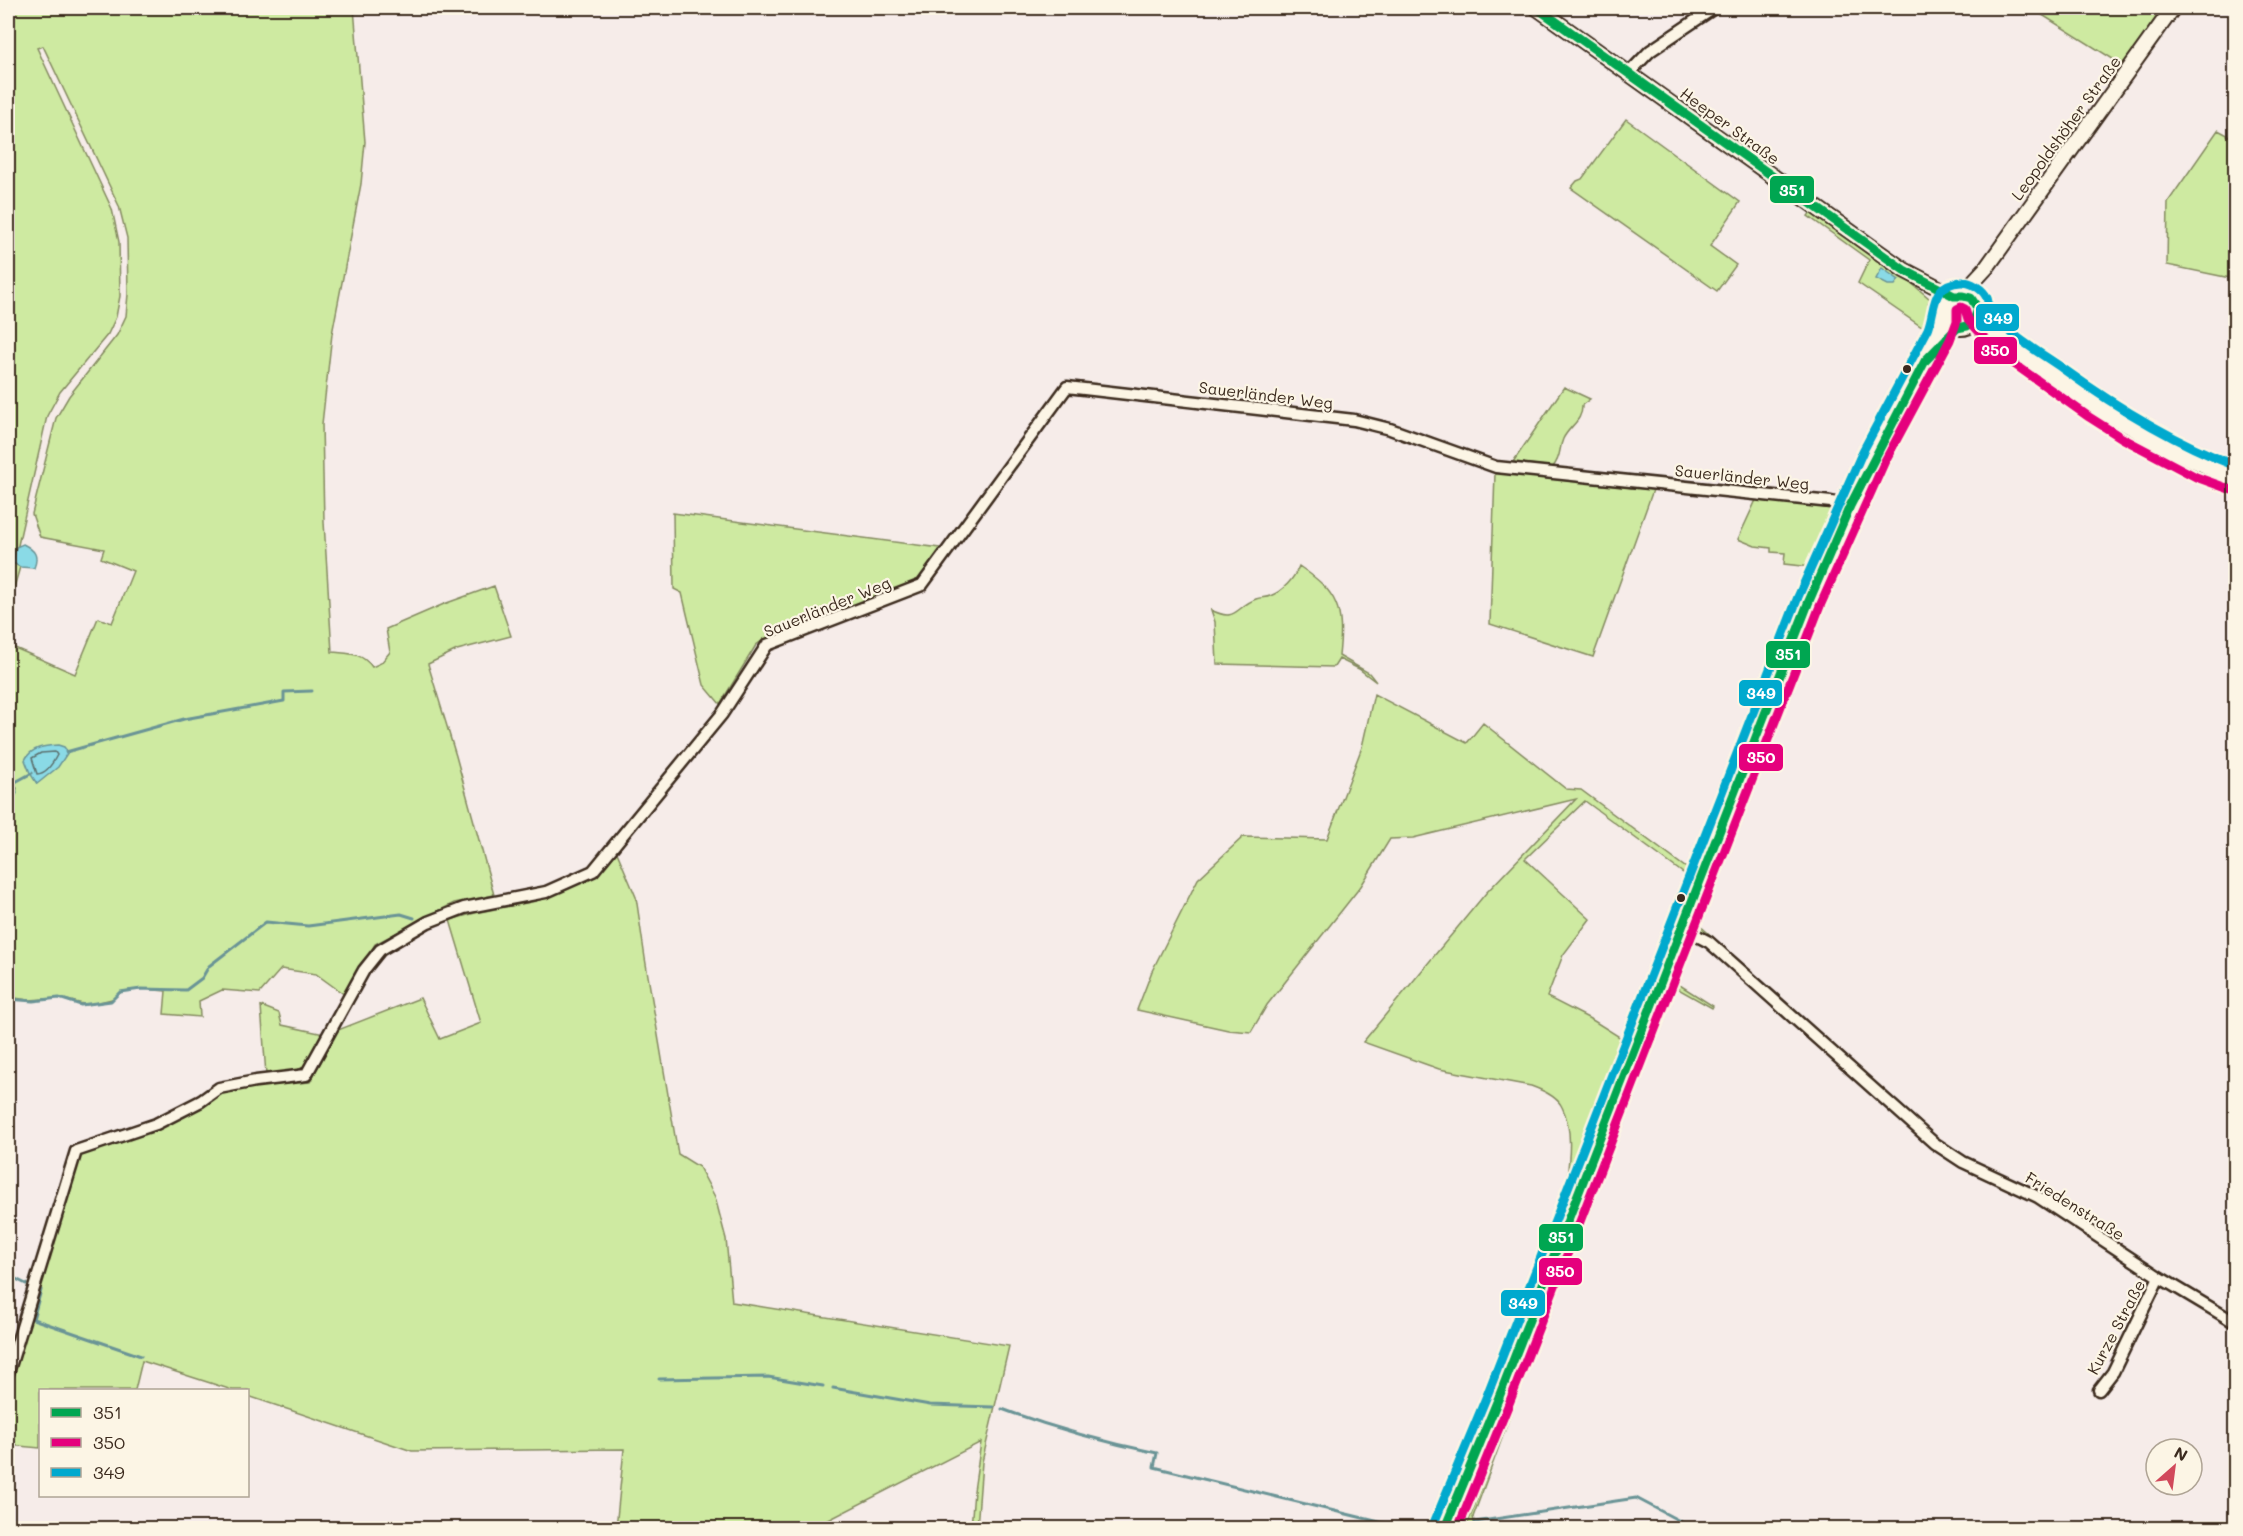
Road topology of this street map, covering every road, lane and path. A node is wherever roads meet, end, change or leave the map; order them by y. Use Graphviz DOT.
graph roads {
  1 [pos="1538,8"];
  2 [pos="1714,8"];
  3 [pos="2173,8"];
  4 [pos="1628,74"];
  5 [pos="1987,267"];
  6 [pos="1904,270"];
  7 [pos="1958,295"];
  8 [pos="1977,307"];
  9 [pos="1945,314"];
  10 [pos="1963,327"];
  11 [pos="2004,342"];
  12 [pos="1925,361"];
  13 [pos="2235,479"];
  14 [pos="1850,506"];
  15 [pos="1682,928"];
  16 [pos="2159,1276"];
  17 [pos="2235,1323"];
  18 [pos="8,1373"];
  19 [pos="2099,1390"];
  20 [pos="1445,1528"];
  1 -- 4 [label="street, Heeper Straße"];
  2 -- 4 [label="street"];
  3 -- 5 [label="street, Leopoldshöher Straße"];
  4 -- 6 [label="street, Heeper Straße"];
  5 -- 7 [label="street, Leopoldshöher Straße"];
  5 -- 8 [label="street, Leopoldshöher Straße"];
  6 -- 7 [label="street, Heeper Straße"];
  6 -- 9 [label="street, Heeper Straße"];
  7 -- 8 [label="street"];
  7 -- 9 [label="street"];
  8 -- 10 [label="street"];
  8 -- 11 [label="street"];
  9 -- 10 [label="street"];
  9 -- 12 [label="street"];
  10 -- 11 [label="street"];
  10 -- 12 [label="street"];
  11 -- 13 [label="street"];
  12 -- 14 [label="street"];
  14 -- 15 [label="street"];
  14 -- 18 [label="street, Sauerländer Weg"];
  15 -- 16 [label="street, Friedenstraße"];
  15 -- 20 [label="street"];
  16 -- 17 [label="street, Friedenstraße"];
  16 -- 19 [label="street, Kurze Straße"];
}
